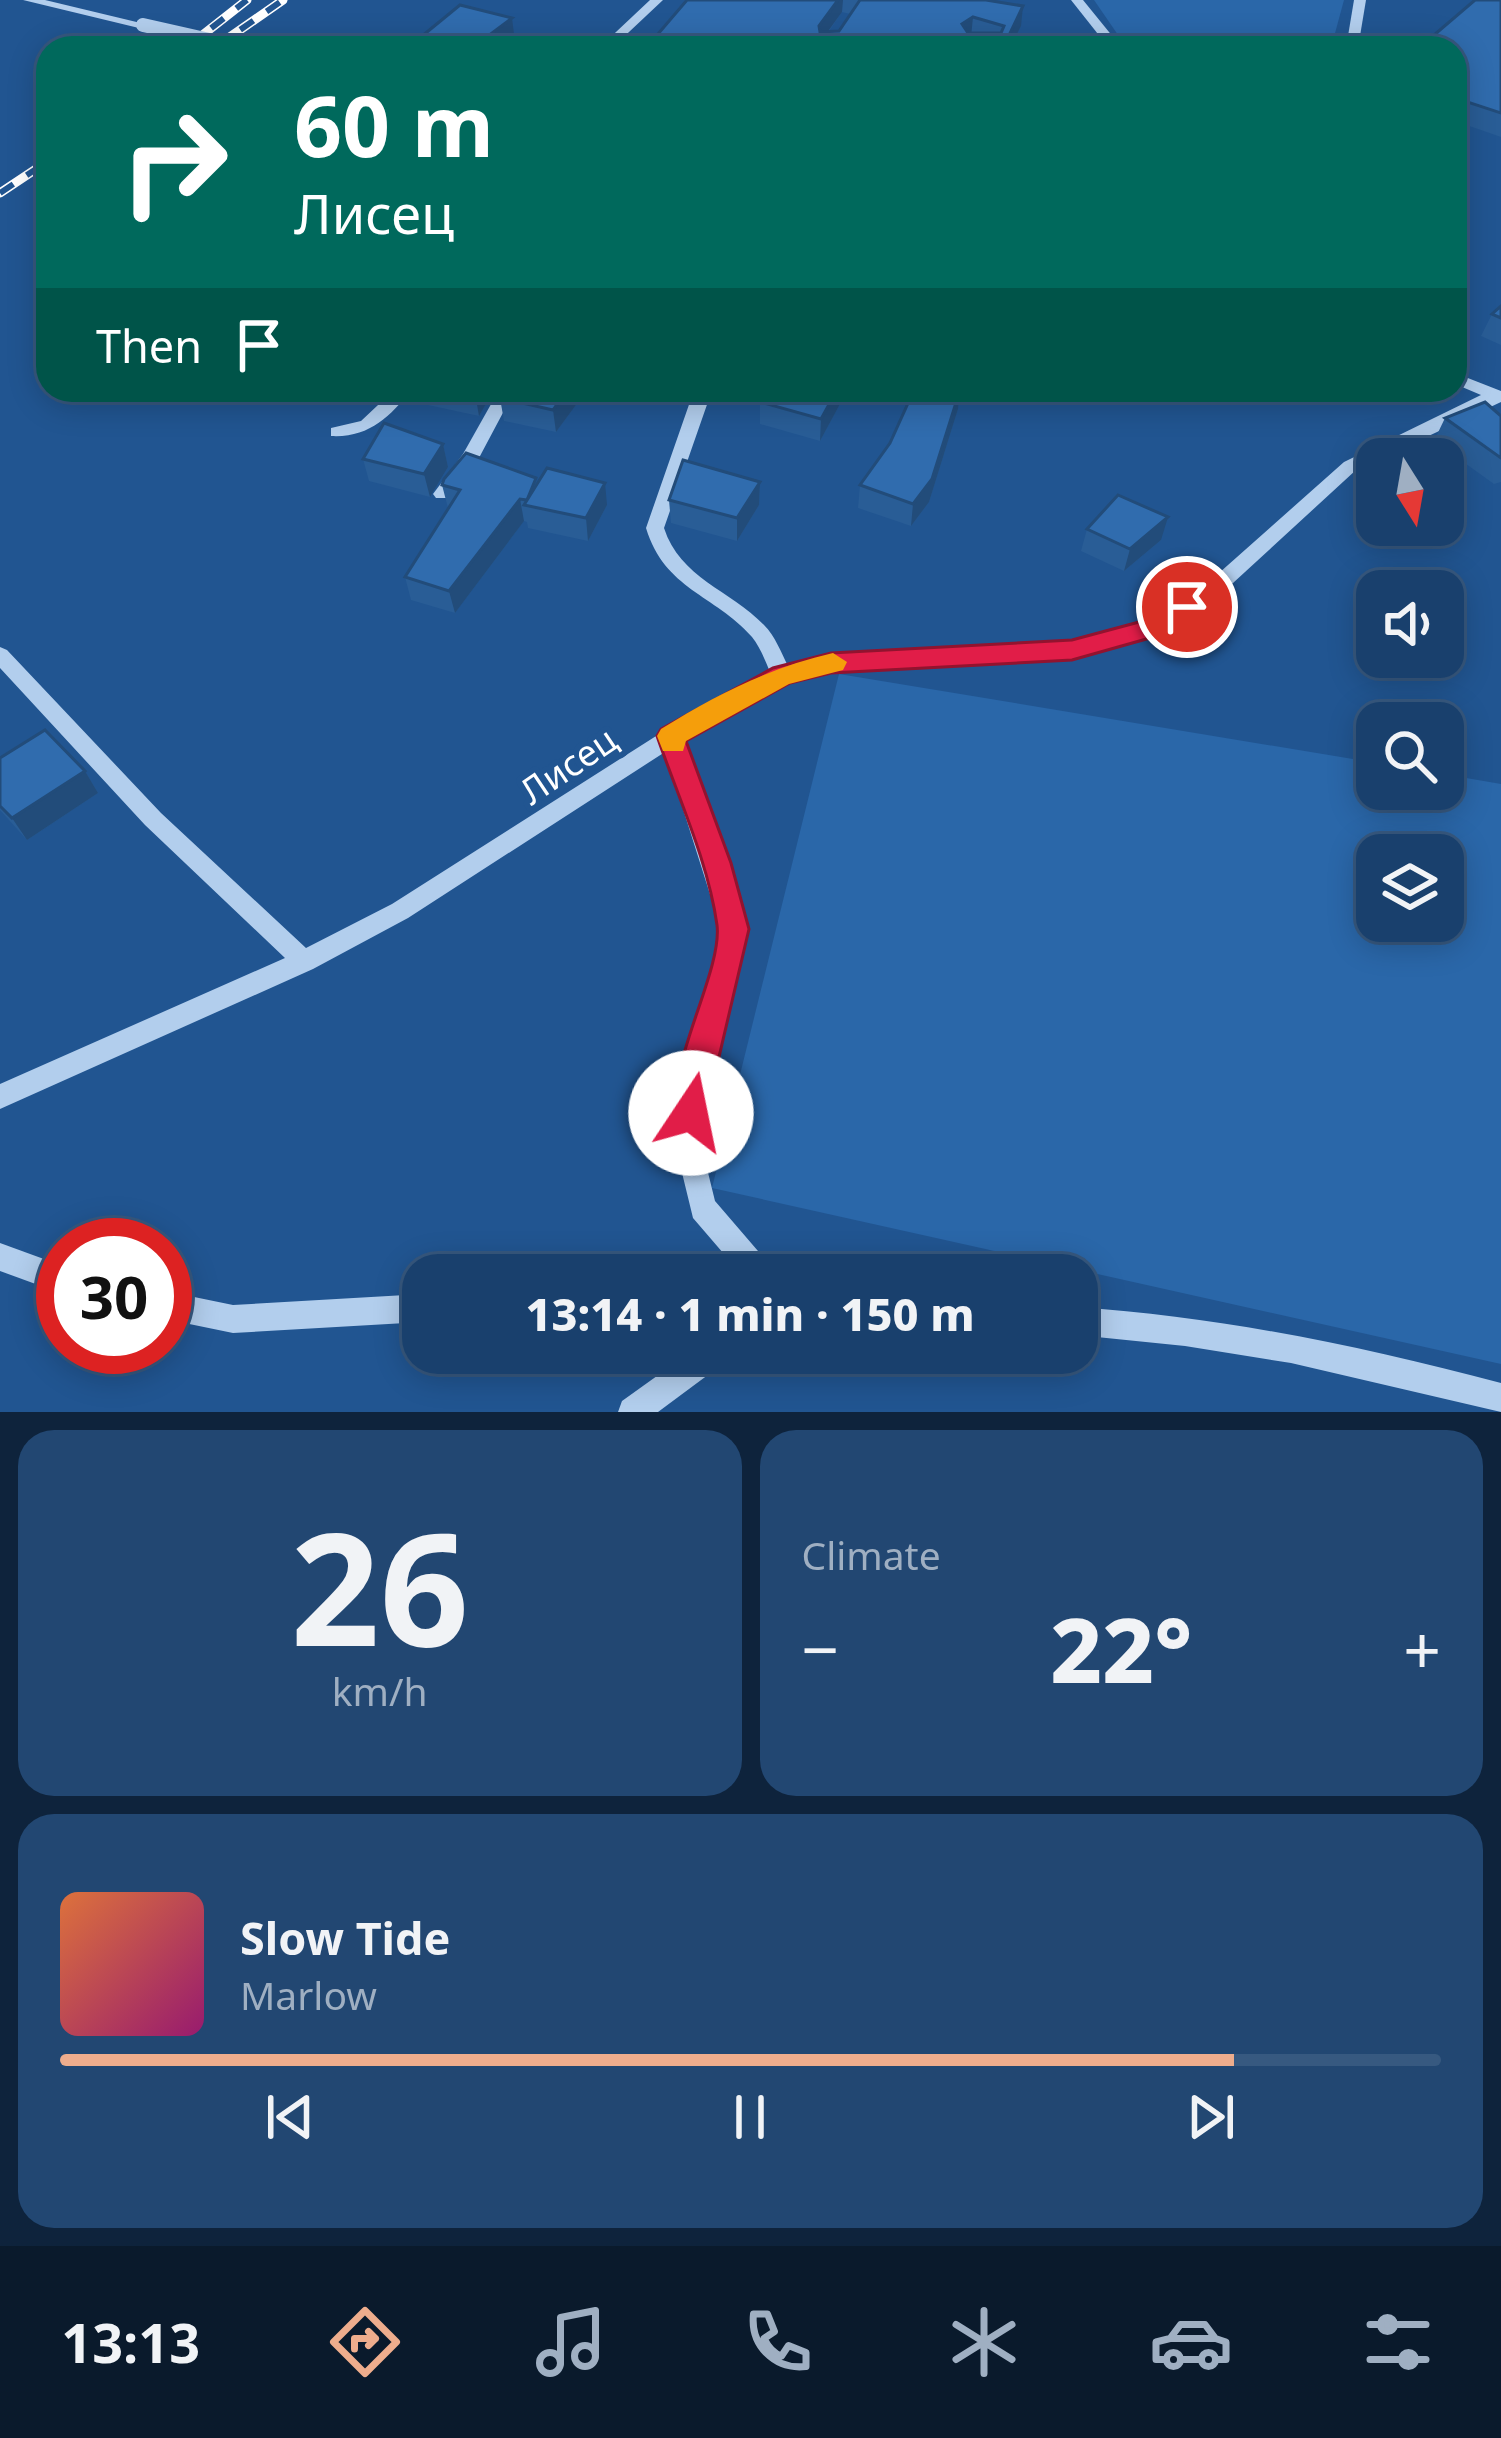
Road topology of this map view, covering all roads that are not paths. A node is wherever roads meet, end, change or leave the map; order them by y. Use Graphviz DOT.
graph roads {
  1 [pos="29,0"];
  2 [pos="657,0"];
  3 [pos="1077,0"];
  4 [pos="1360,0"];
  5 [pos="192,36"];
  6 [pos="617,36"];
  7 [pos="1106,36"];
  8 [pos="1354,36"];
  9 [pos="1467,383"];
  10 [pos="1498,396"];
  11 [pos="391,402"];
  12 [pos="500,402"];
  13 [pos="699,402"];
  14 [pos="337,432"];
  15 [pos="442,494"];
  16 [pos="0,655"];
  17 [pos="782,675"];
  18 [pos="671,736"];
  19 [pos="304,962"];
  20 [pos="0,1097"];
  21 [pos="742,1254"];
  22 [pos="0,1257"];
  23 [pos="36,1270"];
  24 [pos="402,1309"];
  25 [pos="192,1310"];
  26 [pos="1098,1322"];
  27 [pos="685,1374"];
  28 [pos="1501,1398"];
  29 [pos="633,1412"];
  1 -- 5 [label="street, bridge"];
  2 -- 6 [label="street"];
  3 -- 7 [label="street"];
  4 -- 8 [label="street"];
  9 -- 10 [label="street"];
  10 -- 17 [label="street, Лисец"];
  11 -- 14 [label="street"];
  12 -- 15 [label="street"];
  13 -- 17 [label="street"];
  16 -- 19 [label="street"];
  17 -- 18 [label="street, Лисец"];
  18 -- 19 [label="street, Лисец"];
  18 -- 21 [label="street"];
  19 -- 20 [label="street, Лисец"];
  22 -- 23 [label="street"];
  24 -- 25 [label="street"];
  26 -- 28 [label="street"];
  27 -- 29 [label="street"];
}
